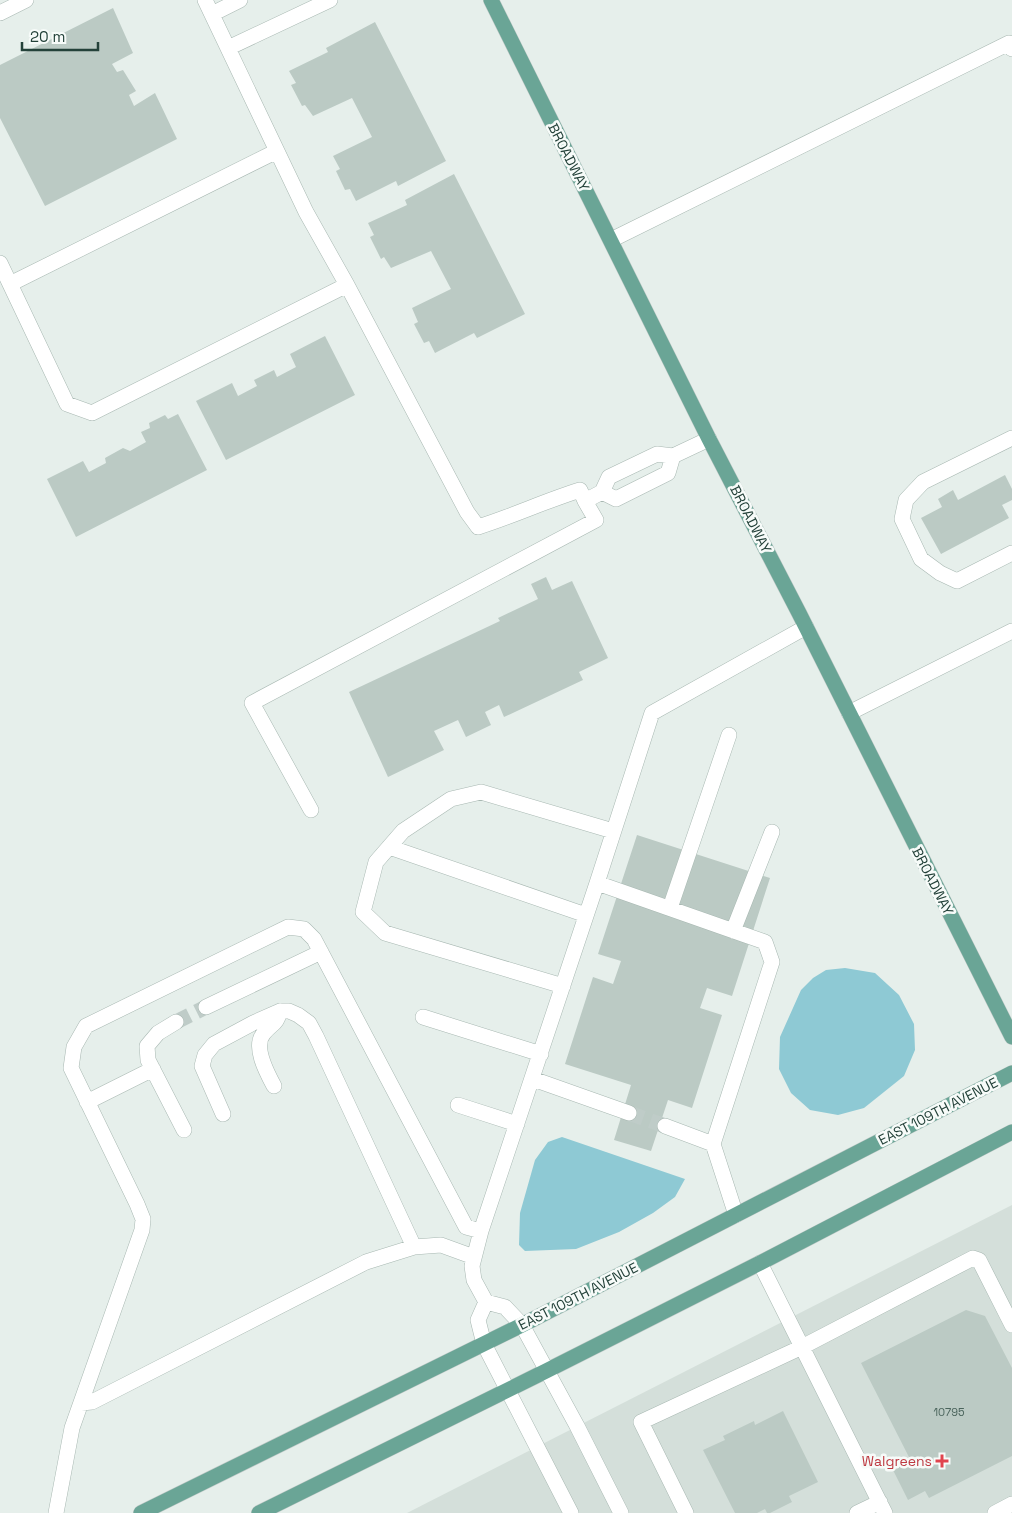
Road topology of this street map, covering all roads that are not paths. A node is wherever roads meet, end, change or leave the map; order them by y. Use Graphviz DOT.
graph roads {
  1 [pos="26,0"];
  2 [pos="205,0"];
  3 [pos="240,0"];
  4 [pos="330,0"];
  5 [pos="491,0"];
  6 [pos="0,13"];
  7 [pos="212,14"];
  8 [pos="228,48"];
  9 [pos="1012,49"];
  10 [pos="277,151"];
  11 [pos="612,240"];
  12 [pos="0,263"];
  13 [pos="10,284"];
  14 [pos="346,286"];
  15 [pos="1012,438"];
  16 [pos="709,439"];
  17 [pos="673,456"];
  18 [pos="602,492"];
  19 [pos="586,501"];
  20 [pos="1012,553"];
  21 [pos="806,627"];
  22 [pos="1012,631"];
  23 [pos="849,713"];
  24 [pos="729,734"];
  25 [pos="311,810"];
  26 [pos="613,831"];
  27 [pos="772,832"];
  28 [pos="389,846"];
  29 [pos="597,883"];
  30 [pos="670,908"];
  31 [pos="586,915"];
  32 [pos="733,930"];
  33 [pos="321,952"];
  34 [pos="563,986"];
  35 [pos="206,1007"];
  36 [pos="280,1011"];
  37 [pos="423,1016"];
  38 [pos="176,1022"];
  39 [pos="1012,1037"];
  40 [pos="541,1054"];
  41 [pos="153,1070"];
  42 [pos="1012,1073"];
  43 [pos="532,1079"];
  44 [pos="274,1086"];
  45 [pos="87,1102"];
  46 [pos="458,1105"];
  47 [pos="629,1113"];
  48 [pos="223,1114"];
  49 [pos="517,1124"];
  50 [pos="665,1126"];
  51 [pos="184,1130"];
  52 [pos="1012,1132"];
  53 [pos="713,1144"];
  54 [pos="736,1215"];
  55 [pos="482,1231"];
  56 [pos="414,1247"];
  57 [pos="474,1256"];
  58 [pos="760,1263"];
  59 [pos="486,1302"];
  60 [pos="522,1325"];
  61 [pos="1012,1325"];
  62 [pos="484,1344"];
  63 [pos="802,1347"];
  64 [pos="546,1371"];
  65 [pos="508,1390"];
  66 [pos="81,1403"];
  67 [pos="1012,1504"];
  68 [pos="883,1508"];
  69 [pos="56,1513"];
  70 [pos="141,1513"];
  71 [pos="260,1513"];
  72 [pos="571,1513"];
  73 [pos="621,1513"];
  74 [pos="686,1513"];
  75 [pos="857,1513"];
  76 [pos="995,1513"];
  1 -- 6 [label="lane"];
  2 -- 7 [label="lane"];
  3 -- 7 [label="lane"];
  4 -- 8 [label="lane"];
  5 -- 11 [label="main road, BROADWAY"];
  7 -- 8 [label="lane"];
  8 -- 10 [label="lane"];
  9 -- 11 [label="lane"];
  10 -- 13 [label="lane"];
  10 -- 14 [label="lane"];
  11 -- 16 [label="main road, BROADWAY"];
  12 -- 13 [label="lane"];
  13 -- 14 [label="lane"];
  14 -- 19 [label="lane"];
  15 -- 20 [label="lane"];
  16 -- 17 [label="lane"];
  16 -- 21 [label="main road, BROADWAY"];
  17 -- 18 [label="lane"];
  17 -- 18 [label="lane"];
  18 -- 19 [label="lane"];
  19 -- 25 [label="lane"];
  21 -- 23 [label="main road, BROADWAY"];
  21 -- 26 [label="lane"];
  22 -- 23 [label="lane"];
  23 -- 39 [label="main road, BROADWAY"];
  24 -- 30 [label="lane"];
  26 -- 28 [label="lane"];
  26 -- 29 [label="lane"];
  27 -- 32 [label="lane"];
  28 -- 31 [label="lane"];
  28 -- 34 [label="lane"];
  29 -- 30 [label="lane"];
  29 -- 31 [label="lane"];
  30 -- 32 [label="lane"];
  31 -- 34 [label="lane"];
  32 -- 53 [label="lane"];
  33 -- 35 [label="lane"];
  33 -- 45 [label="lane"];
  33 -- 55 [label="lane"];
  34 -- 40 [label="lane"];
  36 -- 44 [label="lane"];
  36 -- 48 [label="lane"];
  36 -- 56 [label="lane"];
  37 -- 40 [label="lane"];
  38 -- 41 [label="lane"];
  40 -- 43 [label="lane"];
  41 -- 45 [label="lane"];
  41 -- 51 [label="lane"];
  42 -- 54 [label="main road, EAST 109TH AVENUE"];
  43 -- 47 [label="lane"];
  43 -- 49 [label="lane"];
  45 -- 66 [label="lane"];
  46 -- 49 [label="lane"];
  49 -- 55 [label="lane"];
  50 -- 53 [label="lane"];
  52 -- 58 [label="main road"];
  53 -- 54 [label="lane"];
  54 -- 60 [label="main road, EAST 109TH AVENUE"];
  55 -- 57 [label="lane"];
  56 -- 57 [label="lane"];
  56 -- 66 [label="lane"];
  57 -- 59 [label="lane"];
  58 -- 63 [label="lane"];
  58 -- 64 [label="main road"];
  59 -- 60 [label="lane"];
  59 -- 62 [label="lane"];
  60 -- 62 [label="main road, EAST 109TH AVENUE"];
  60 -- 64 [label="lane"];
  61 -- 63 [label="lane"];
  62 -- 65 [label="lane"];
  62 -- 70 [label="main road, EAST 109TH AVENUE"];
  63 -- 68 [label="lane"];
  63 -- 74 [label="lane"];
  64 -- 65 [label="main road"];
  64 -- 73 [label="lane"];
  65 -- 71 [label="main road"];
  65 -- 72 [label="lane"];
  66 -- 69 [label="lane"];
  67 -- 76 [label="lane"];
  68 -- 75 [label="lane"];
}
